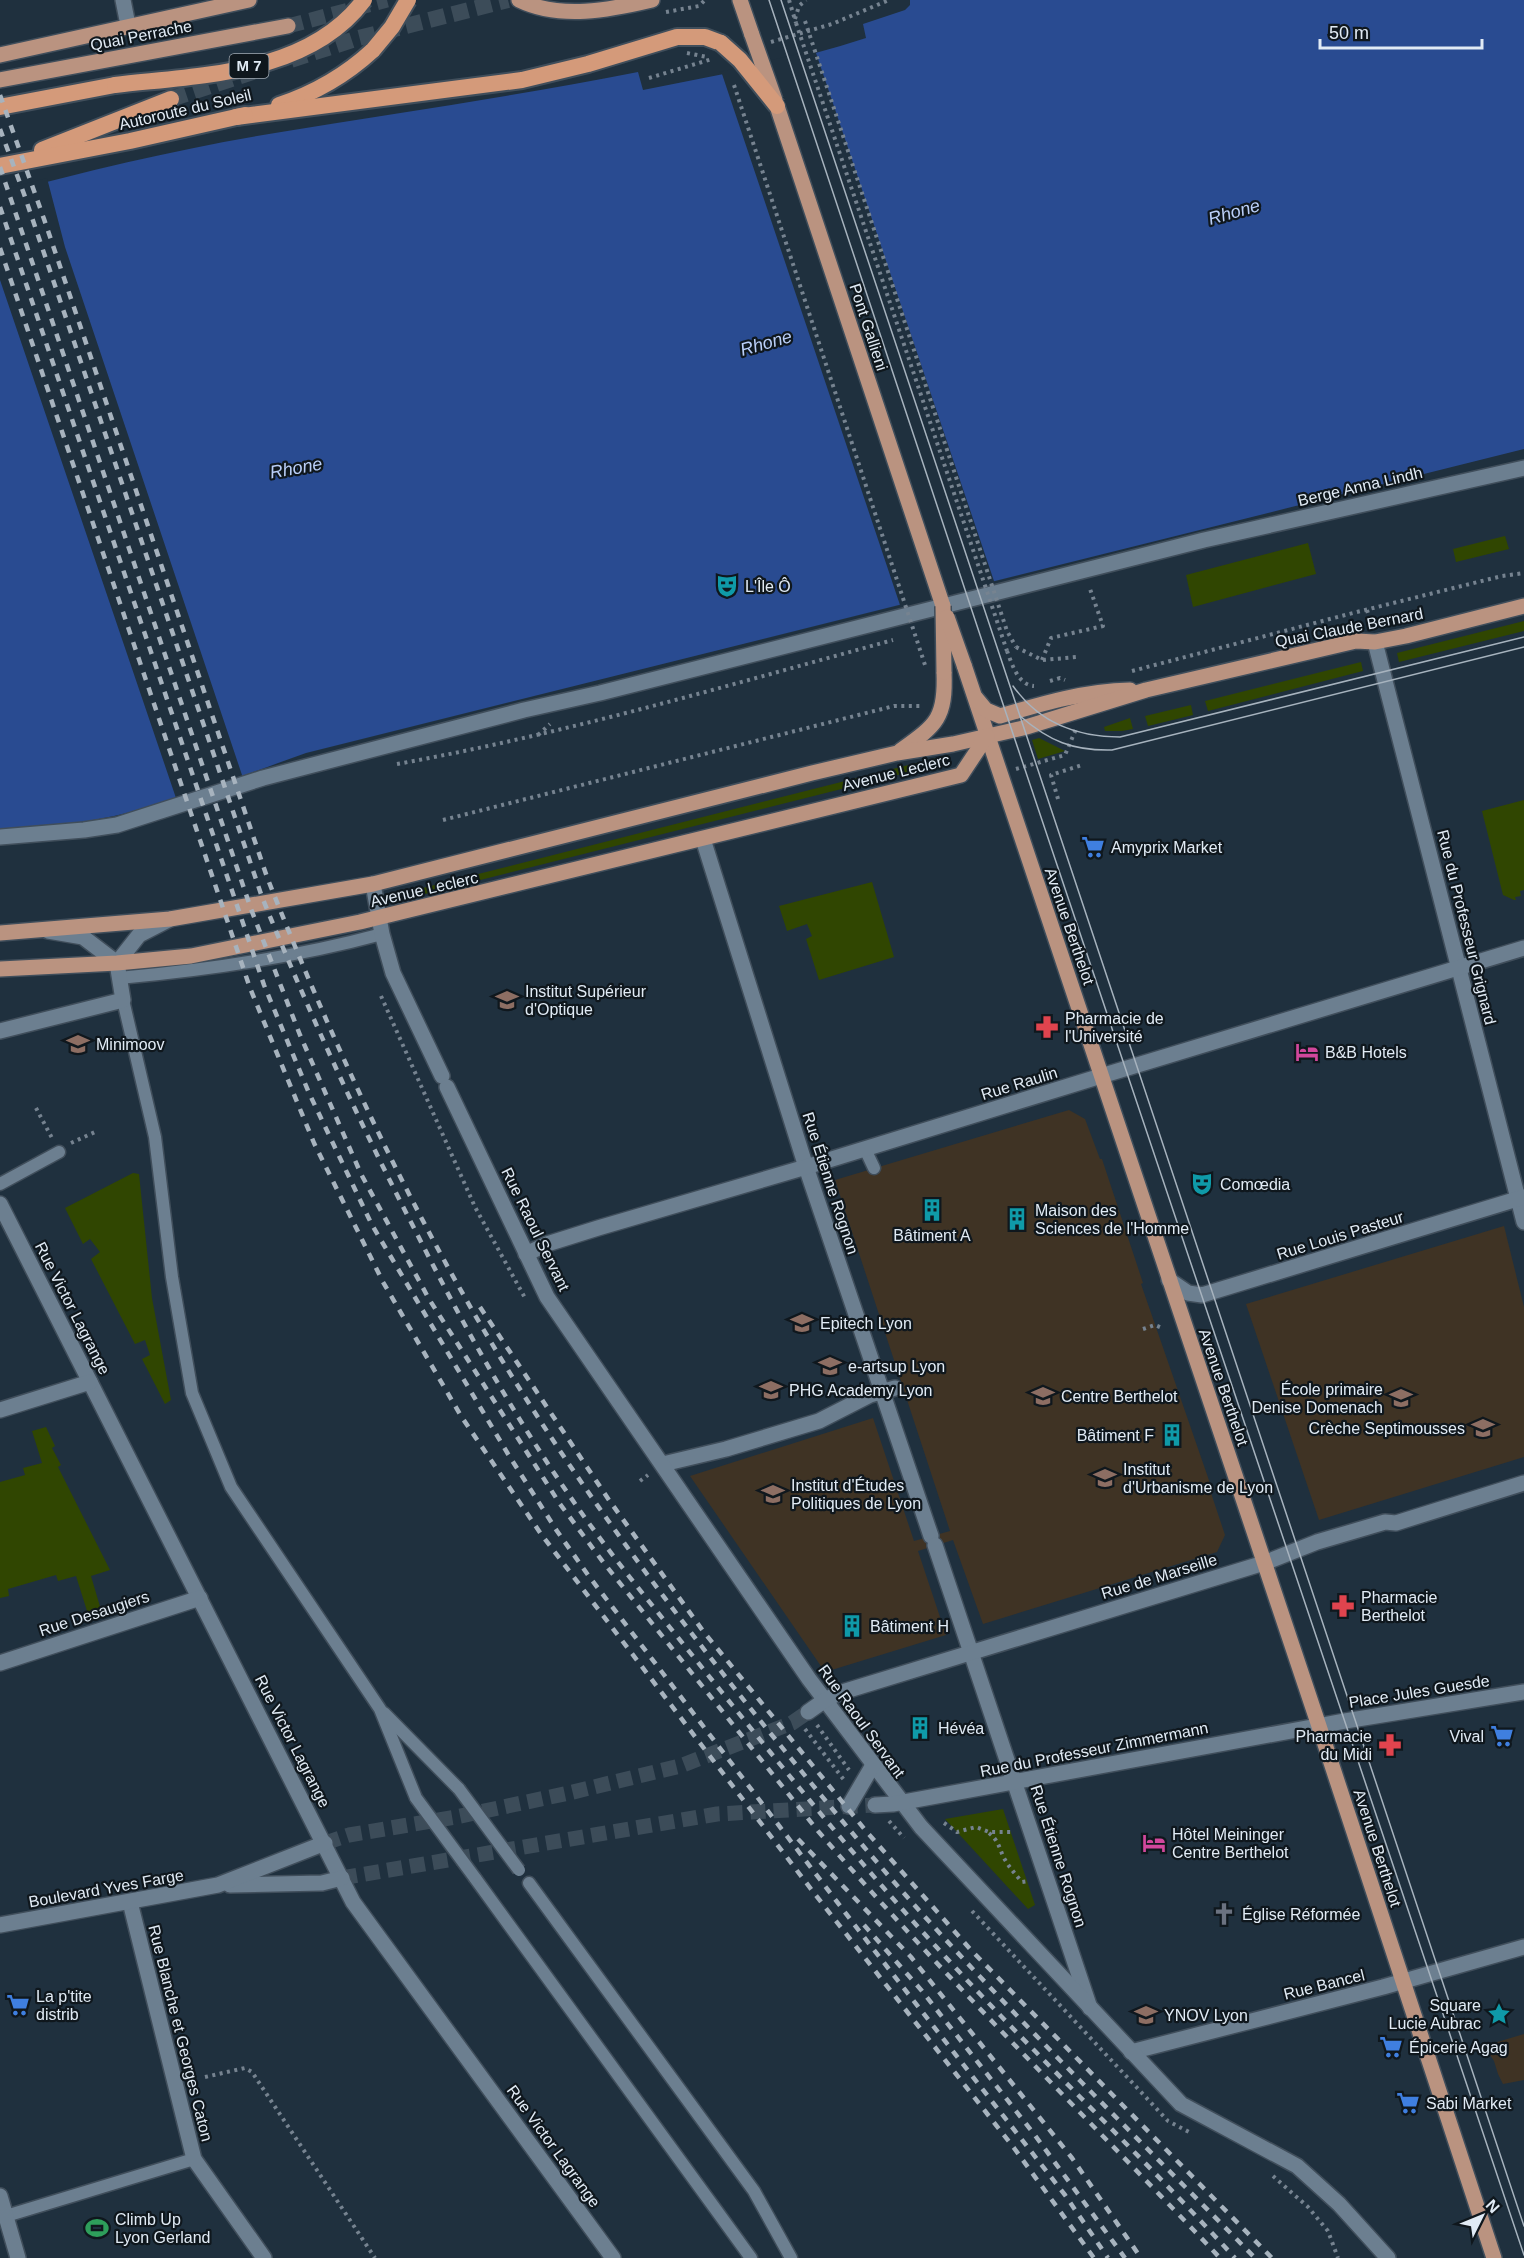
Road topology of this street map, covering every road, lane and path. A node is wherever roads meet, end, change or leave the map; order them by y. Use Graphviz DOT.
graph roads {
  1 [pos="123,0"];
  2 [pos="249,0"];
  3 [pos="364,0"];
  4 [pos="408,0"];
  5 [pos="519,0"];
  6 [pos="652,0"];
  7 [pos="705,0"];
  8 [pos="740,0"];
  9 [pos="789,0"];
  10 [pos="806,0"];
  11 [pos="675,10"];
  12 [pos="796,21"];
  13 [pos="805,21"];
  14 [pos="128,25"];
  15 [pos="288,26"];
  16 [pos="687,53"];
  17 [pos="0,55"];
  18 [pos="718,64"];
  19 [pos="0,80"];
  20 [pos="733,80"];
  21 [pos="171,99"];
  22 [pos="777,106"];
  23 [pos="0,107"];
  24 [pos="236,117"];
  25 [pos="4,165"];
  26 [pos="1524,468"];
  27 [pos="1084,570"];
  28 [pos="1524,573"];
  29 [pos="944,606"];
  30 [pos="1524,606"];
  31 [pos="1375,642"];
  32 [pos="1077,657"];
  33 [pos="1042,660"];
  34 [pos="964,665"];
  35 [pos="925,666"];
  36 [pos="779,671"];
  37 [pos="1126,673"];
  38 [pos="1146,690"];
  39 [pos="972,693"];
  40 [pos="1072,696"];
  41 [pos="921,706"];
  42 [pos="1077,712"];
  43 [pos="987,736"];
  44 [pos="897,753"];
  45 [pos="396,764"];
  46 [pos="1082,765"];
  47 [pos="999,775"];
  48 [pos="1058,799"];
  49 [pos="443,820"];
  50 [pos="0,837"];
  51 [pos="703,839"];
  52 [pos="373,884"];
  53 [pos="380,918"];
  54 [pos="170,919"];
  55 [pos="42,930"];
  56 [pos="0,933"];
  57 [pos="382,934"];
  58 [pos="1524,948"];
  59 [pos="1459,967"];
  60 [pos="0,969"];
  61 [pos="118,971"];
  62 [pos="123,1000"];
  63 [pos="0,1031"];
  64 [pos="1101,1076"];
  65 [pos="866,1149"];
  66 [pos="59,1152"];
  67 [pos="806,1167"];
  68 [pos="874,1168"];
  69 [pos="0,1184"];
  70 [pos="1521,1198"];
  71 [pos="0,1204"];
  72 [pos="1524,1222"];
  73 [pos="526,1254"];
  74 [pos="1169,1280"];
  75 [pos="1162,1328"];
  76 [pos="1143,1329"];
  77 [pos="90,1382"];
  78 [pos="889,1389"];
  79 [pos="0,1410"];
  80 [pos="663,1464"];
  81 [pos="646,1477"];
  82 [pos="640,1481"];
  83 [pos="1524,1483"];
  84 [pos="1263,1563"];
  85 [pos="200,1598"];
  86 [pos="971,1652"];
  87 [pos="0,1663"];
  88 [pos="1524,1692"];
  89 [pos="825,1700"];
  90 [pos="380,1709"];
  91 [pos="805,1719"];
  92 [pos="1319,1726"];
  93 [pos="873,1765"];
  94 [pos="1016,1782"];
  95 [pos="847,1783"];
  96 [pos="901,1803"];
  97 [pos="875,1805"];
  98 [pos="849,1806"];
  99 [pos="1012,1823"];
  100 [pos="936,1825"];
  101 [pos="989,1832"];
  102 [pos="325,1843"];
  103 [pos="519,1870"];
  104 [pos="342,1878"];
  105 [pos="529,1883"];
  106 [pos="218,1885"];
  107 [pos="1034,1889"];
  108 [pos="130,1902"];
  109 [pos="0,1925"];
  110 [pos="1524,1947"];
  111 [pos="1403,1982"];
  112 [pos="1090,2008"];
  113 [pos="1131,2052"];
  114 [pos="205,2077"];
  115 [pos="194,2159"];
  116 [pos="0,2196"];
  117 [pos="6,2216"];
  118 [pos="18,2258"];
  119 [pos="264,2258"];
  120 [pos="375,2258"];
  121 [pos="613,2258"];
  122 [pos="751,2258"];
  123 [pos="791,2258"];
  124 [pos="1388,2258"];
  125 [pos="1494,2258"];
  1 -- 14 [label="street"];
  2 -- 14 [label="main road, Quai Perrache"];
  3 -- 23 [label="highway, Autoroute du Soleil / M 7, bridge"];
  4 -- 24 [label="highway, Autoroute du Soleil, bridge"];
  5 -- 6 [label="main road"];
  7 -- 11 [label="path"];
  8 -- 22 [label="main road, Pont Gallieni, bridge"];
  9 -- 12 [label="path, Pont Gallieni"];
  10 -- 12 [label="path"];
  12 -- 40 [label="path, Pont Gallieni, bridge"];
  13 -- 33 [label="path, bridge"];
  14 -- 17 [label="main road, Quai Perrache"];
  15 -- 19 [label="main road, Quai Perrache"];
  16 -- 18 [label="path, bridge"];
  20 -- 35 [label="path, bridge"];
  21 -- 25 [label="highway"];
  22 -- 24 [label="highway, bridge"];
  22 -- 29 [label="main road, Pont Gallieni"];
  24 -- 25 [label="highway, Autoroute du Soleil"];
  26 -- 27 [label="street, Berge Anna Lindh"];
  27 -- 33 [label="path"];
  27 -- 50 [label="street, Berge Anna Lindh"];
  28 -- 37 [label="path"];
  29 -- 34 [label="main road, Pont Gallieni, bridge"];
  29 -- 44 [label="main road, bridge"];
  30 -- 31 [label="main road, Quai Claude Bernard"];
  31 -- 38 [label="main road, Quai Claude Bernard"];
  31 -- 59 [label="street, Rue du Professeur Grignard"];
  32 -- 33 [label="path"];
  34 -- 39 [label="main road, Avenue Berthelot"];
  36 -- 45 [label="path"];
  38 -- 40 [label="main road, Quai Claude Bernard"];
  38 -- 42 [label="main road, Quai Claude Bernard"];
  39 -- 40 [label="main road, Quai Claude Bernard"];
  39 -- 43 [label="main road, Avenue Berthelot"];
  41 -- 49 [label="path"];
  42 -- 43 [label="main road, Quai Claude Bernard"];
  42 -- 47 [label="path"];
  43 -- 44 [label="main road, Avenue Leclerc"];
  43 -- 47 [label="main road, Avenue Berthelot"];
  43 -- 51 [label="main road, Avenue Leclerc"];
  44 -- 52 [label="main road, Avenue Leclerc"];
  46 -- 48 [label="path"];
  47 -- 64 [label="main road, Avenue Berthelot"];
  51 -- 53 [label="main road, Avenue Leclerc"];
  51 -- 67 [label="street, Rue Étienne Rognon"];
  52 -- 53 [label="street, Rue Raoul Servant"];
  52 -- 54 [label="main road, Avenue Leclerc"];
  53 -- 57 [label="street, Rue Raoul Servant"];
  53 -- 61 [label="main road, Avenue Leclerc"];
  54 -- 55 [label="main road, Avenue Leclerc"];
  54 -- 61 [label="street, Avenue Leclerc"];
  55 -- 56 [label="main road, Avenue Leclerc"];
  55 -- 61 [label="street, Avenue Leclerc"];
  57 -- 61 [label="lane"];
  57 -- 73 [label="street, Rue Raoul Servant"];
  58 -- 59 [label="street, Rue Raulin"];
  59 -- 64 [label="street, Rue Raulin"];
  59 -- 70 [label="street, Rue du Professeur Grignard"];
  60 -- 61 [label="main road, Avenue Leclerc"];
  61 -- 62 [label="street"];
  62 -- 63 [label="street"];
  62 -- 90 [label="lane"];
  64 -- 65 [label="street, Rue Raulin"];
  64 -- 74 [label="main road, Avenue Berthelot"];
  65 -- 67 [label="street, Rue Raulin"];
  65 -- 68 [label="lane"];
  66 -- 69 [label="lane"];
  67 -- 73 [label="street, Rue Raulin"];
  67 -- 78 [label="street, Rue Étienne Rognon"];
  70 -- 72 [label="street, Rue du Professeur Grignard"];
  70 -- 74 [label="street, Rue Louis Pasteur"];
  71 -- 77 [label="street, Rue Victor Lagrange"];
  73 -- 80 [label="street, Rue Raoul Servant"];
  74 -- 84 [label="main road, Avenue Berthelot"];
  75 -- 76 [label="path"];
  77 -- 79 [label="street"];
  77 -- 85 [label="street, Rue Victor Lagrange"];
  78 -- 80 [label="street"];
  78 -- 86 [label="street, Rue Étienne Rognon"];
  80 -- 89 [label="street, Rue Raoul Servant"];
  81 -- 82 [label="path"];
  83 -- 84 [label="street, Rue de Marseille"];
  84 -- 86 [label="street, Rue de Marseille"];
  84 -- 92 [label="main road, Avenue Berthelot"];
  85 -- 87 [label="street, Rue Desaugiers"];
  85 -- 102 [label="street, Rue Victor Lagrange"];
  86 -- 89 [label="street, Rue de Marseille"];
  86 -- 94 [label="street, Rue Étienne Rognon"];
  88 -- 92 [label="street, Place Jules Guesde"];
  89 -- 91 [label="street, Rue de Marseille"];
  89 -- 93 [label="street, Rue Raoul Servant"];
  90 -- 103 [label="lane, bridge"];
  90 -- 122 [label="lane, bridge"];
  91 -- 95 [label="path"];
  92 -- 94 [label="street, Rue du Professeur Zimmermann"];
  92 -- 111 [label="main road, Avenue Berthelot"];
  93 -- 96 [label="street, Rue Raoul Servant"];
  93 -- 98 [label="street"];
  94 -- 96 [label="street, Rue du Professeur Zimmermann"];
  94 -- 112 [label="street, Rue Étienne Rognon"];
  96 -- 97 [label="street, Rue du Professeur Zimmermann"];
  96 -- 112 [label="street, Rue Raoul Servant"];
  99 -- 101 [label="path"];
  100 -- 101 [label="path"];
  101 -- 107 [label="path"];
  102 -- 104 [label="street, Rue Victor Lagrange"];
  102 -- 106 [label="street, Boulevard Yves Farge"];
  104 -- 106 [label="street, Boulevard Yves Farge"];
  104 -- 121 [label="street, Rue Victor Lagrange"];
  105 -- 123 [label="lane"];
  106 -- 108 [label="street, Boulevard Yves Farge"];
  108 -- 109 [label="street, Boulevard Yves Farge"];
  108 -- 115 [label="street, Rue Blanche et Georges Caton"];
  110 -- 111 [label="street, Rue Bancel"];
  111 -- 113 [label="street, Rue Bancel"];
  111 -- 125 [label="main road, Avenue Berthelot"];
  112 -- 113 [label="street, Rue Raoul Servant"];
  113 -- 124 [label="street, Rue Raoul Servant"];
  114 -- 120 [label="path"];
  115 -- 117 [label="lane"];
  115 -- 119 [label="street, Rue Blanche et Georges Caton"];
  116 -- 117 [label="street"];
  117 -- 118 [label="street"];
}
